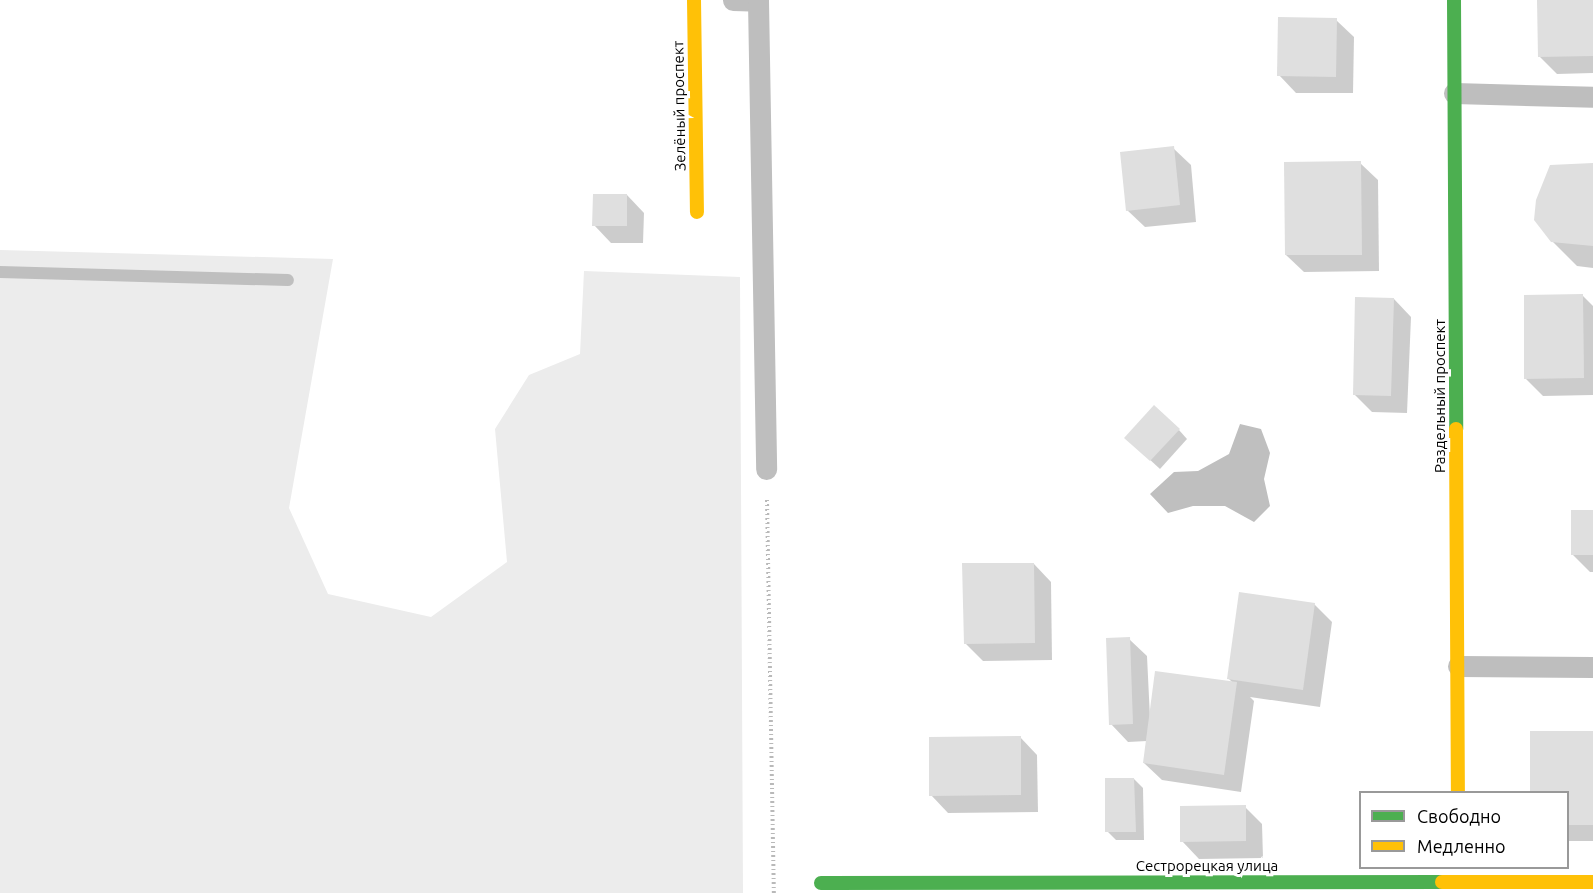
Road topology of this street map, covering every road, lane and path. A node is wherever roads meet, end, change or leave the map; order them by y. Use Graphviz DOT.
graph roads {
  1 [pos="694,0"];
  2 [pos="733,0"];
  3 [pos="1454,0"];
  4 [pos="1454,93"];
  5 [pos="1593,97"];
  6 [pos="697,212"];
  7 [pos="766,469"];
  8 [pos="1458,666"];
  9 [pos="1593,667"];
  10 [pos="1458,791"];
  11 [pos="1459,869"];
  12 [pos="1593,882"];
  13 [pos="821,883"];
  14 [pos="1459,888"];
  15 [pos="774,893"];
  1 -- 6 [label="street, Зелёный проспект"];
  2 -- 7 [label="lane"];
  3 -- 4 [label="street, Раздельный проспект"];
  4 -- 5 [label="lane"];
  4 -- 8 [label="street, Раздельный проспект"];
  7 -- 15 [label="path"];
  8 -- 9 [label="lane"];
  8 -- 10 [label="street, Раздельный проспект"];
  11 -- 14 [label="street"];
  12 -- 14 [label="street, Сестрорецкая улица"];
  13 -- 14 [label="street, Сестрорецкая улица"];
}
